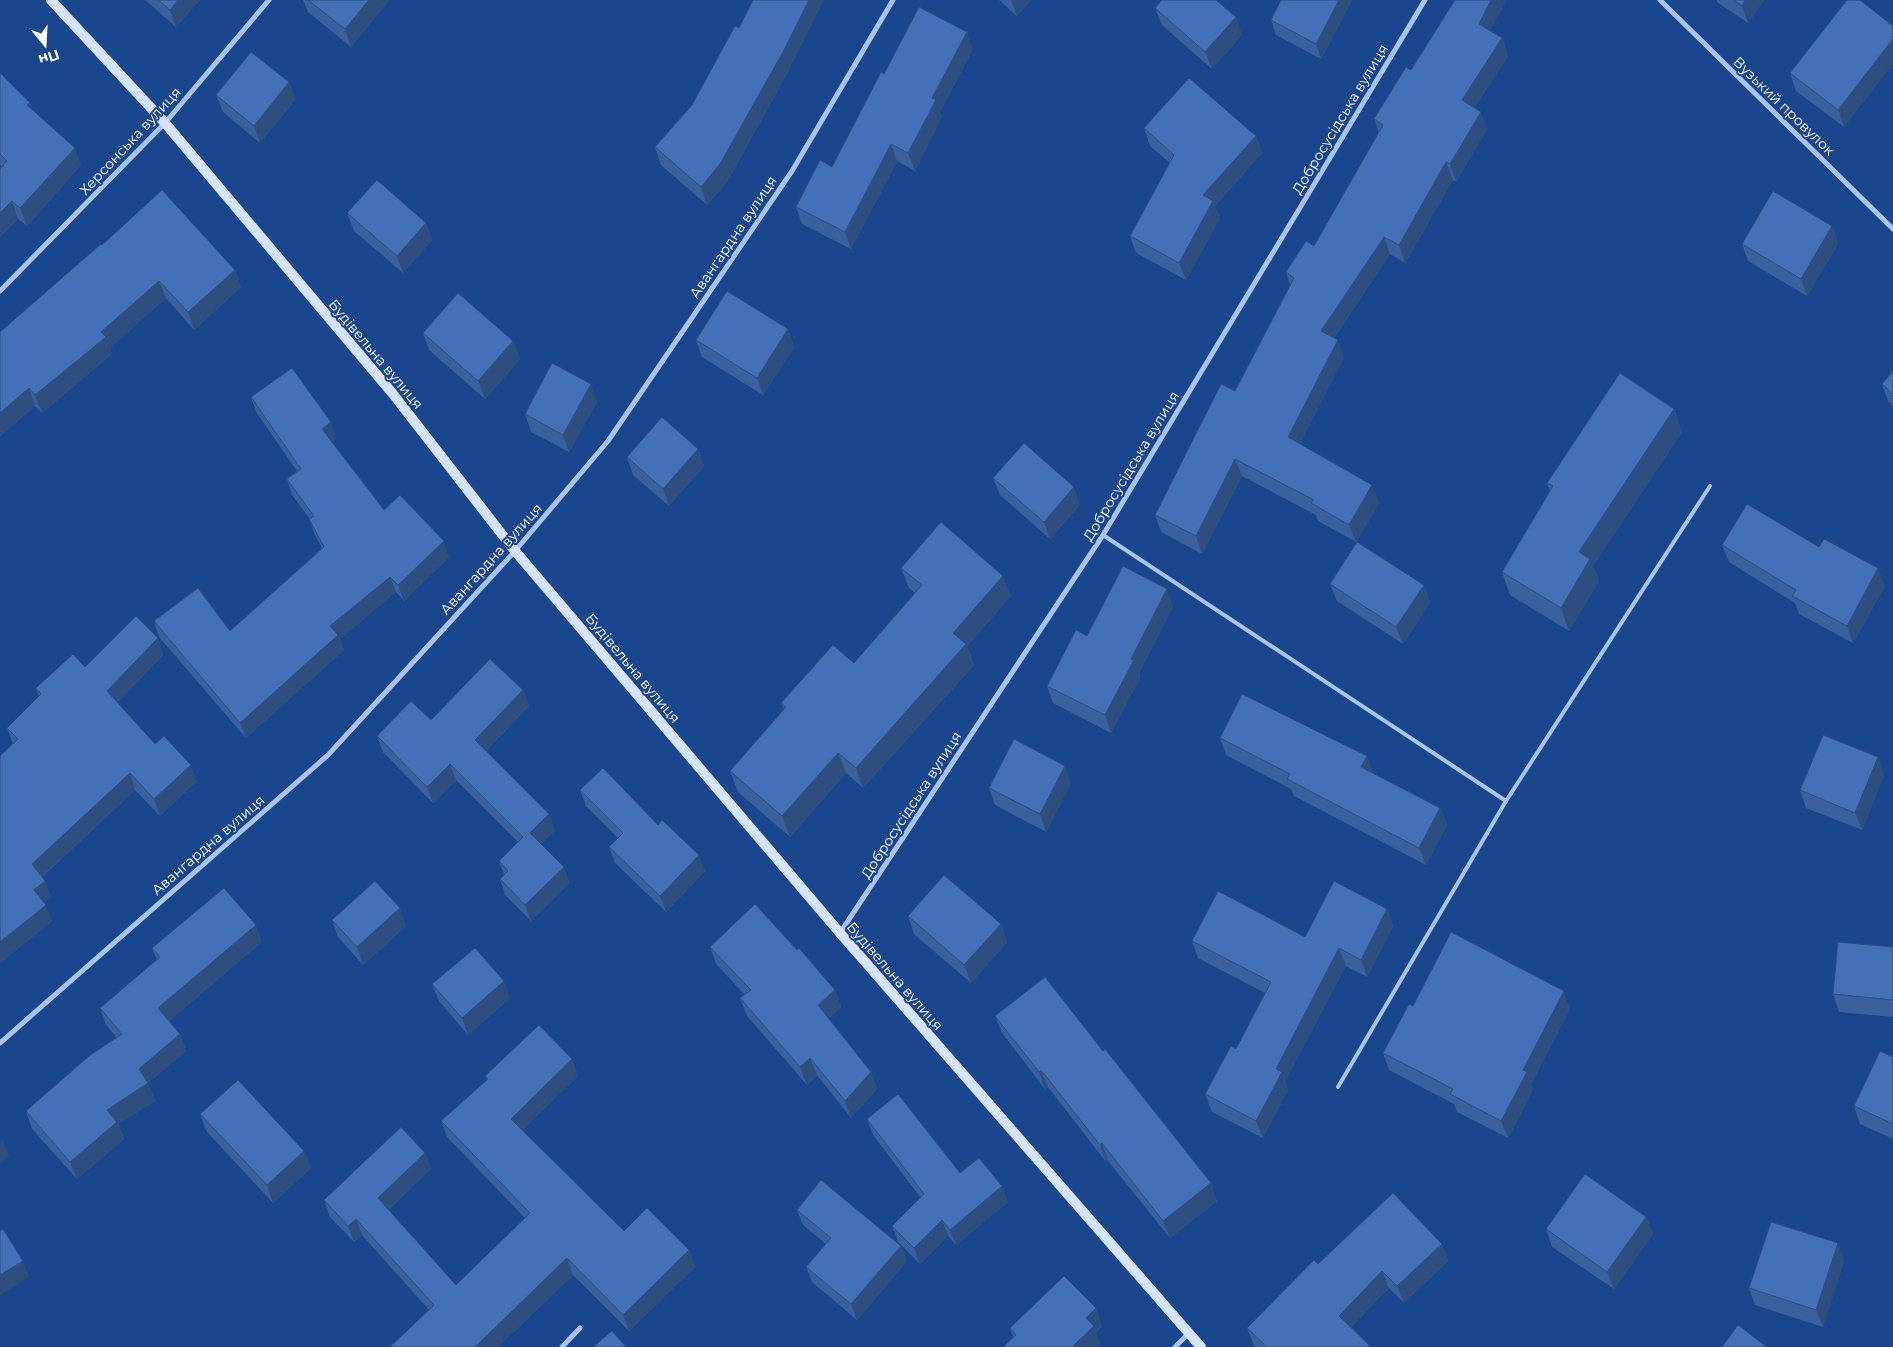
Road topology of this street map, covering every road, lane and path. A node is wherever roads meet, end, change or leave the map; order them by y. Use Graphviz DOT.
graph roads {
  1 [pos="51,0"];
  2 [pos="269,0"];
  3 [pos="893,0"];
  4 [pos="1425,0"];
  5 [pos="1660,0"];
  6 [pos="165,123"];
  7 [pos="1893,229"];
  8 [pos="0,291"];
  9 [pos="1710,486"];
  10 [pos="1103,535"];
  11 [pos="516,551"];
  12 [pos="1506,801"];
  13 [pos="840,934"];
  14 [pos="0,1043"];
  15 [pos="1338,1087"];
  16 [pos="580,1328"];
  17 [pos="1189,1334"];
  18 [pos="562,1347"];
  19 [pos="1175,1347"];
  20 [pos="1201,1347"];
  1 -- 6 [label="street, Будівельна вулиця"];
  2 -- 6 [label="street, Херсонська вулиця"];
  3 -- 11 [label="street, Авангардна вулиця"];
  4 -- 10 [label="street, Добросусідська вулиця"];
  5 -- 7 [label="street, Вузький провулок"];
  6 -- 8 [label="street, Херсонська вулиця"];
  6 -- 11 [label="street, Будівельна вулиця"];
  9 -- 12 [label="lane"];
  10 -- 12 [label="lane"];
  10 -- 13 [label="street, Добросусідська вулиця"];
  11 -- 13 [label="street, Будівельна вулиця"];
  11 -- 14 [label="street, Авангардна вулиця"];
  12 -- 15 [label="lane"];
  13 -- 17 [label="street, Будівельна вулиця"];
  16 -- 18 [label="street"];
  17 -- 19 [label="street"];
  17 -- 20 [label="street, Будівельна вулиця"];
}
